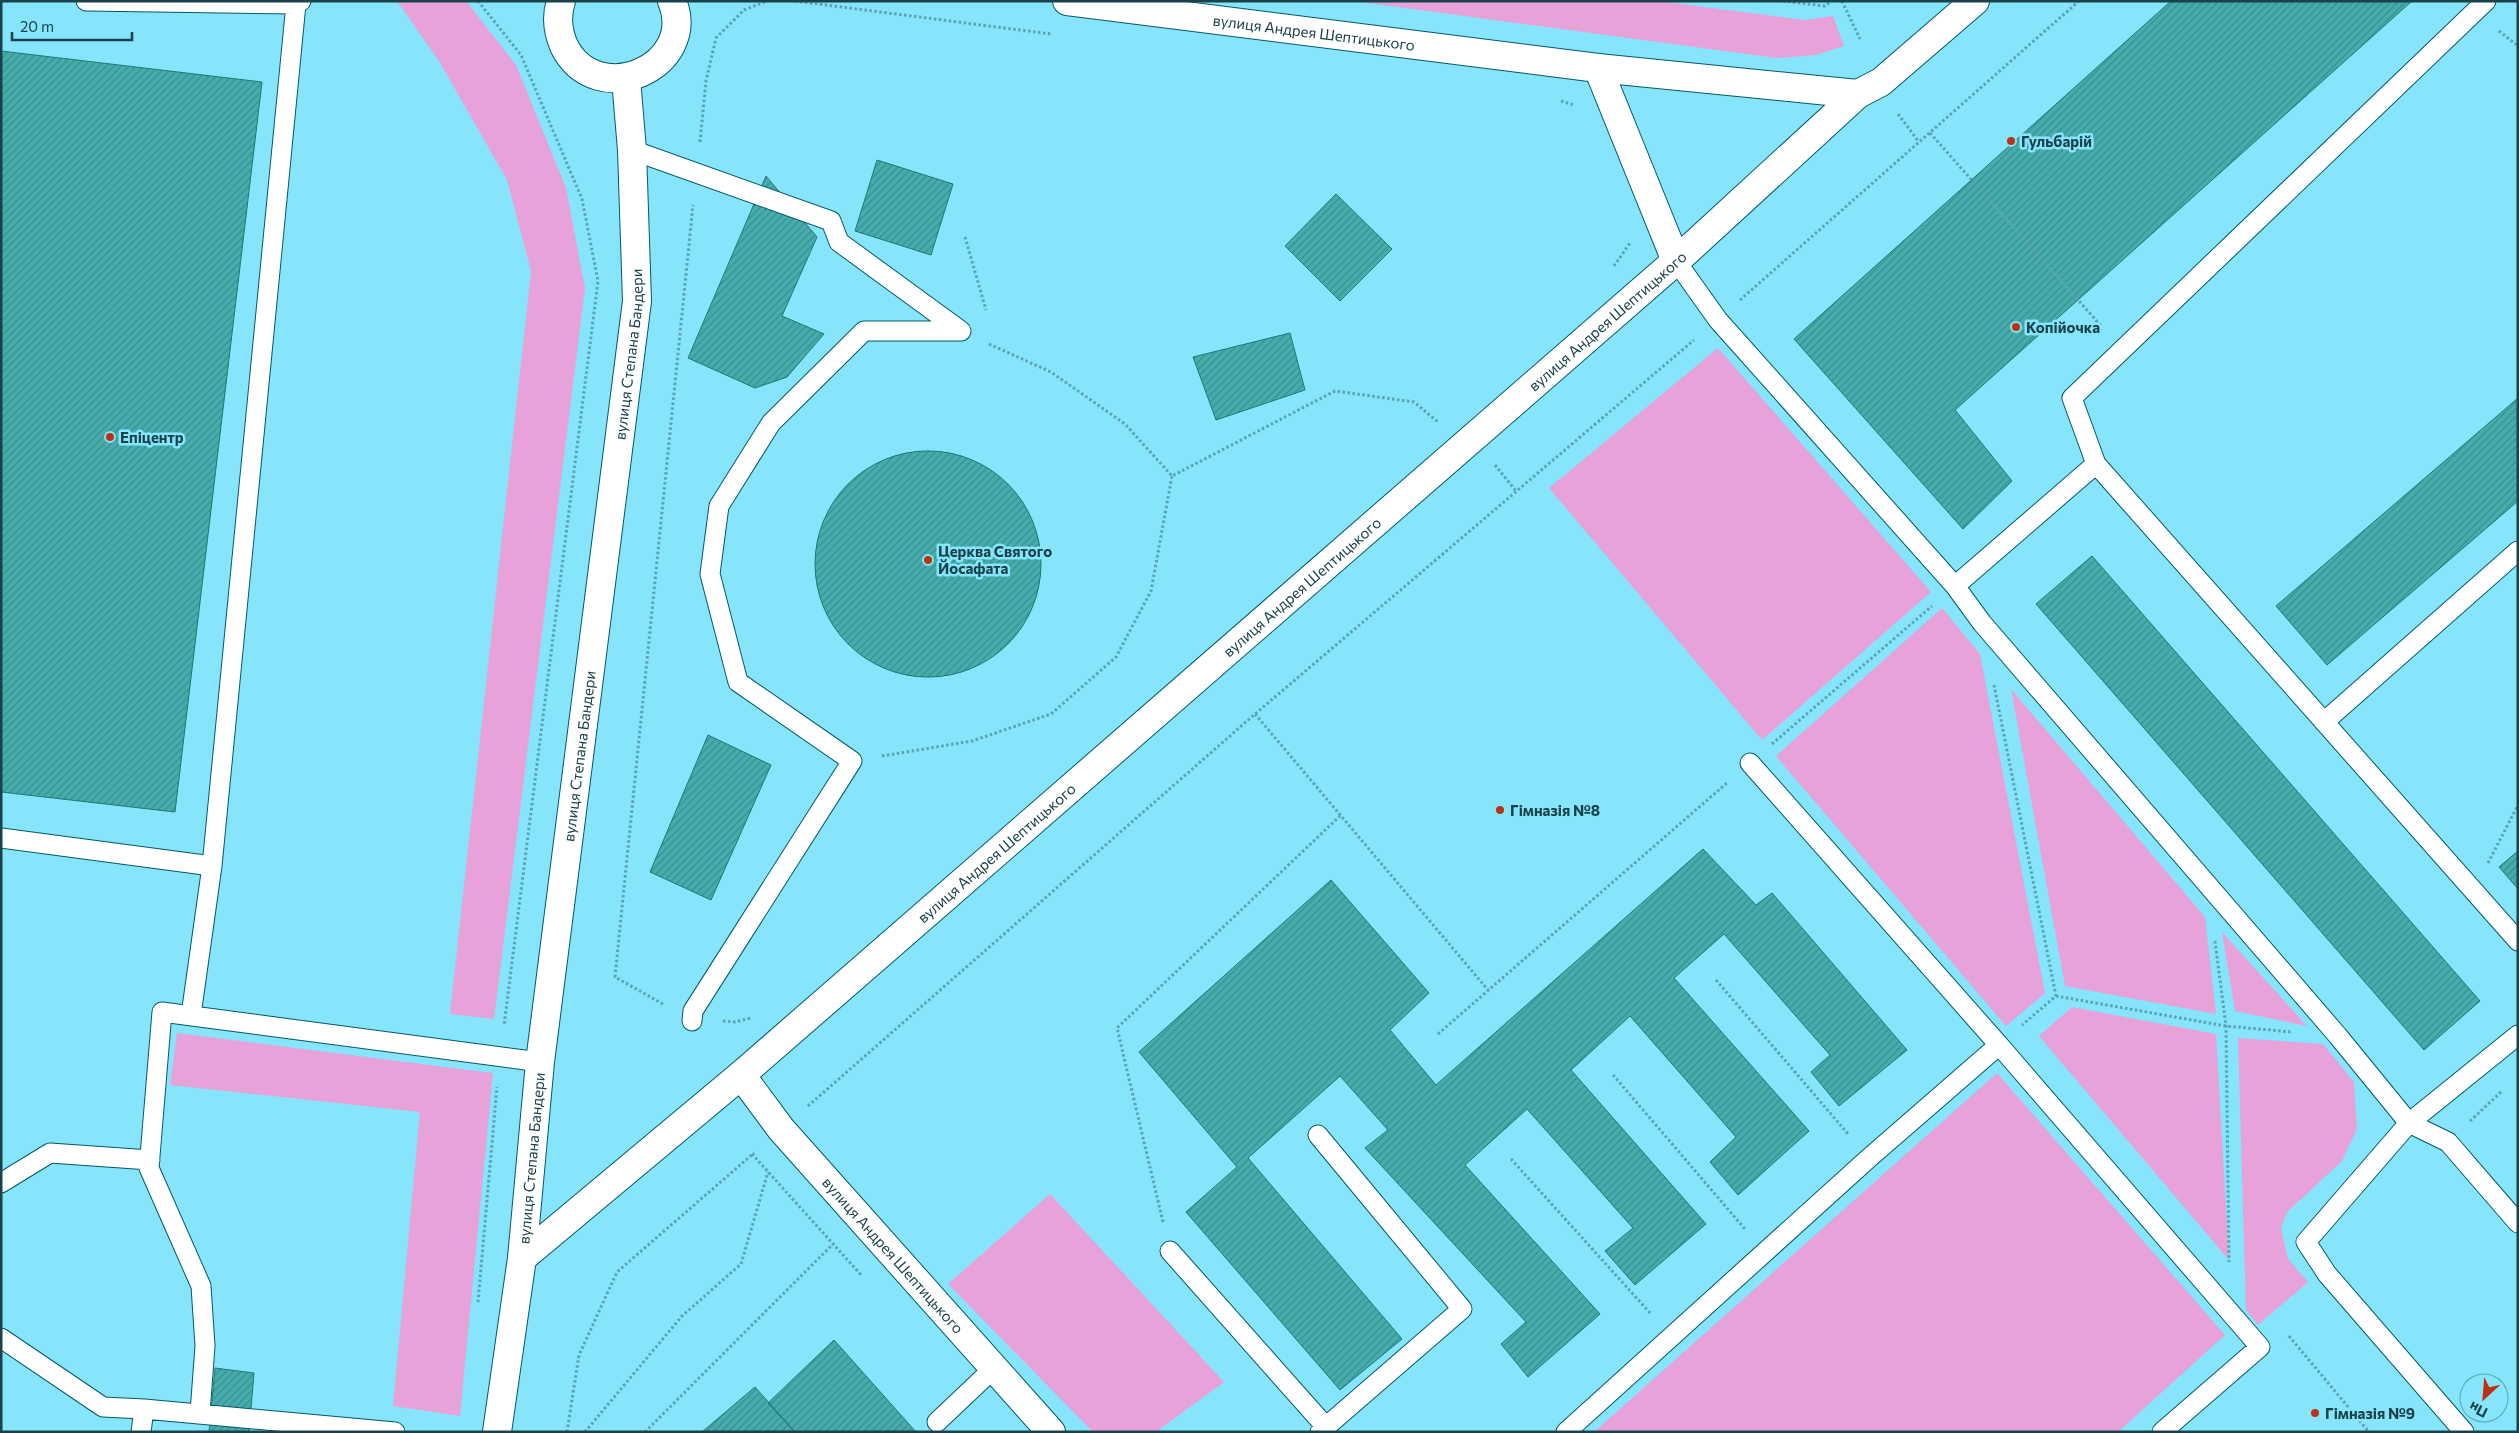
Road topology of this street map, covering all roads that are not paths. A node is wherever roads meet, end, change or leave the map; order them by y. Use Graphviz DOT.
graph roads {
  1 [pos="86,1"];
  2 [pos="562,1"];
  3 [pos="672,1"];
  4 [pos="1975,1"];
  5 [pos="2486,1"];
  6 [pos="299,2"];
  7 [pos="1083,2"];
  8 [pos="1598,68"];
  9 [pos="626,79"];
  10 [pos="1858,94"];
  11 [pos="632,150"];
  12 [pos="1676,261"];
  13 [pos="2096,464"];
  14 [pos="2518,551"];
  15 [pos="1955,586"];
  16 [pos="2324,722"];
  17 [pos="1750,764"];
  18 [pos="1,838"];
  19 [pos="212,866"];
  20 [pos="2518,941"];
  21 [pos="190,1015"];
  22 [pos="692,1021"];
  23 [pos="2518,1035"];
  24 [pos="1999,1045"];
  25 [pos="540,1062"];
  26 [pos="740,1075"];
  27 [pos="2409,1123"];
  28 [pos="1318,1135"];
  29 [pos="150,1160"];
  30 [pos="1,1183"];
  31 [pos="2518,1223"];
  32 [pos="1170,1251"];
  33 [pos="522,1258"];
  34 [pos="1,1338"];
  35 [pos="993,1369"];
  36 [pos="144,1409"];
  37 [pos="200,1413"];
  38 [pos="937,1422"];
  39 [pos="1323,1429"];
  40 [pos="141,1432"];
  41 [pos="395,1432"];
  42 [pos="497,1432"];
  43 [pos="1050,1432"];
  44 [pos="1566,1432"];
  45 [pos="2162,1432"];
  46 [pos="2464,1432"];
  1 -- 6 [label="lane"];
  2 -- 9 [label="street"];
  3 -- 9 [label="street"];
  4 -- 10 [label="street, вулиця Андрея Шептицького"];
  5 -- 13 [label="lane"];
  6 -- 19 [label="lane"];
  7 -- 8 [label="street, вулиця Андрея Шептицького"];
  8 -- 10 [label="street, вулиця Андрея Шептицького"];
  8 -- 12 [label="street"];
  9 -- 11 [label="street, вулиця Степана Бандери"];
  10 -- 12 [label="street, вулиця Андрея Шептицького"];
  11 -- 22 [label="lane"];
  11 -- 25 [label="street, вулиця Степана Бандери"];
  12 -- 15 [label="lane"];
  12 -- 26 [label="street, вулиця Андрея Шептицького"];
  13 -- 15 [label="lane"];
  13 -- 16 [label="lane"];
  14 -- 16 [label="lane"];
  15 -- 27 [label="lane"];
  16 -- 20 [label="lane"];
  17 -- 24 [label="lane"];
  18 -- 19 [label="lane"];
  19 -- 21 [label="lane"];
  21 -- 25 [label="lane"];
  21 -- 29 [label="lane"];
  23 -- 27 [label="lane"];
  24 -- 44 [label="lane"];
  24 -- 45 [label="lane"];
  25 -- 33 [label="street, вулиця Степана Бандери"];
  26 -- 33 [label="street, вулиця Андрея Шептицького"];
  26 -- 35 [label="street, вулиця Андрея Шептицького"];
  27 -- 31 [label="lane"];
  27 -- 46 [label="lane"];
  28 -- 39 [label="lane"];
  29 -- 30 [label="lane"];
  29 -- 37 [label="lane"];
  32 -- 39 [label="lane"];
  33 -- 42 [label="street, вулиця Степана Бандери"];
  34 -- 36 [label="lane"];
  35 -- 38 [label="lane"];
  35 -- 43 [label="street, вулиця Андрея Шептицького"];
  36 -- 37 [label="lane"];
  36 -- 40 [label="lane"];
  37 -- 41 [label="lane"];
}
